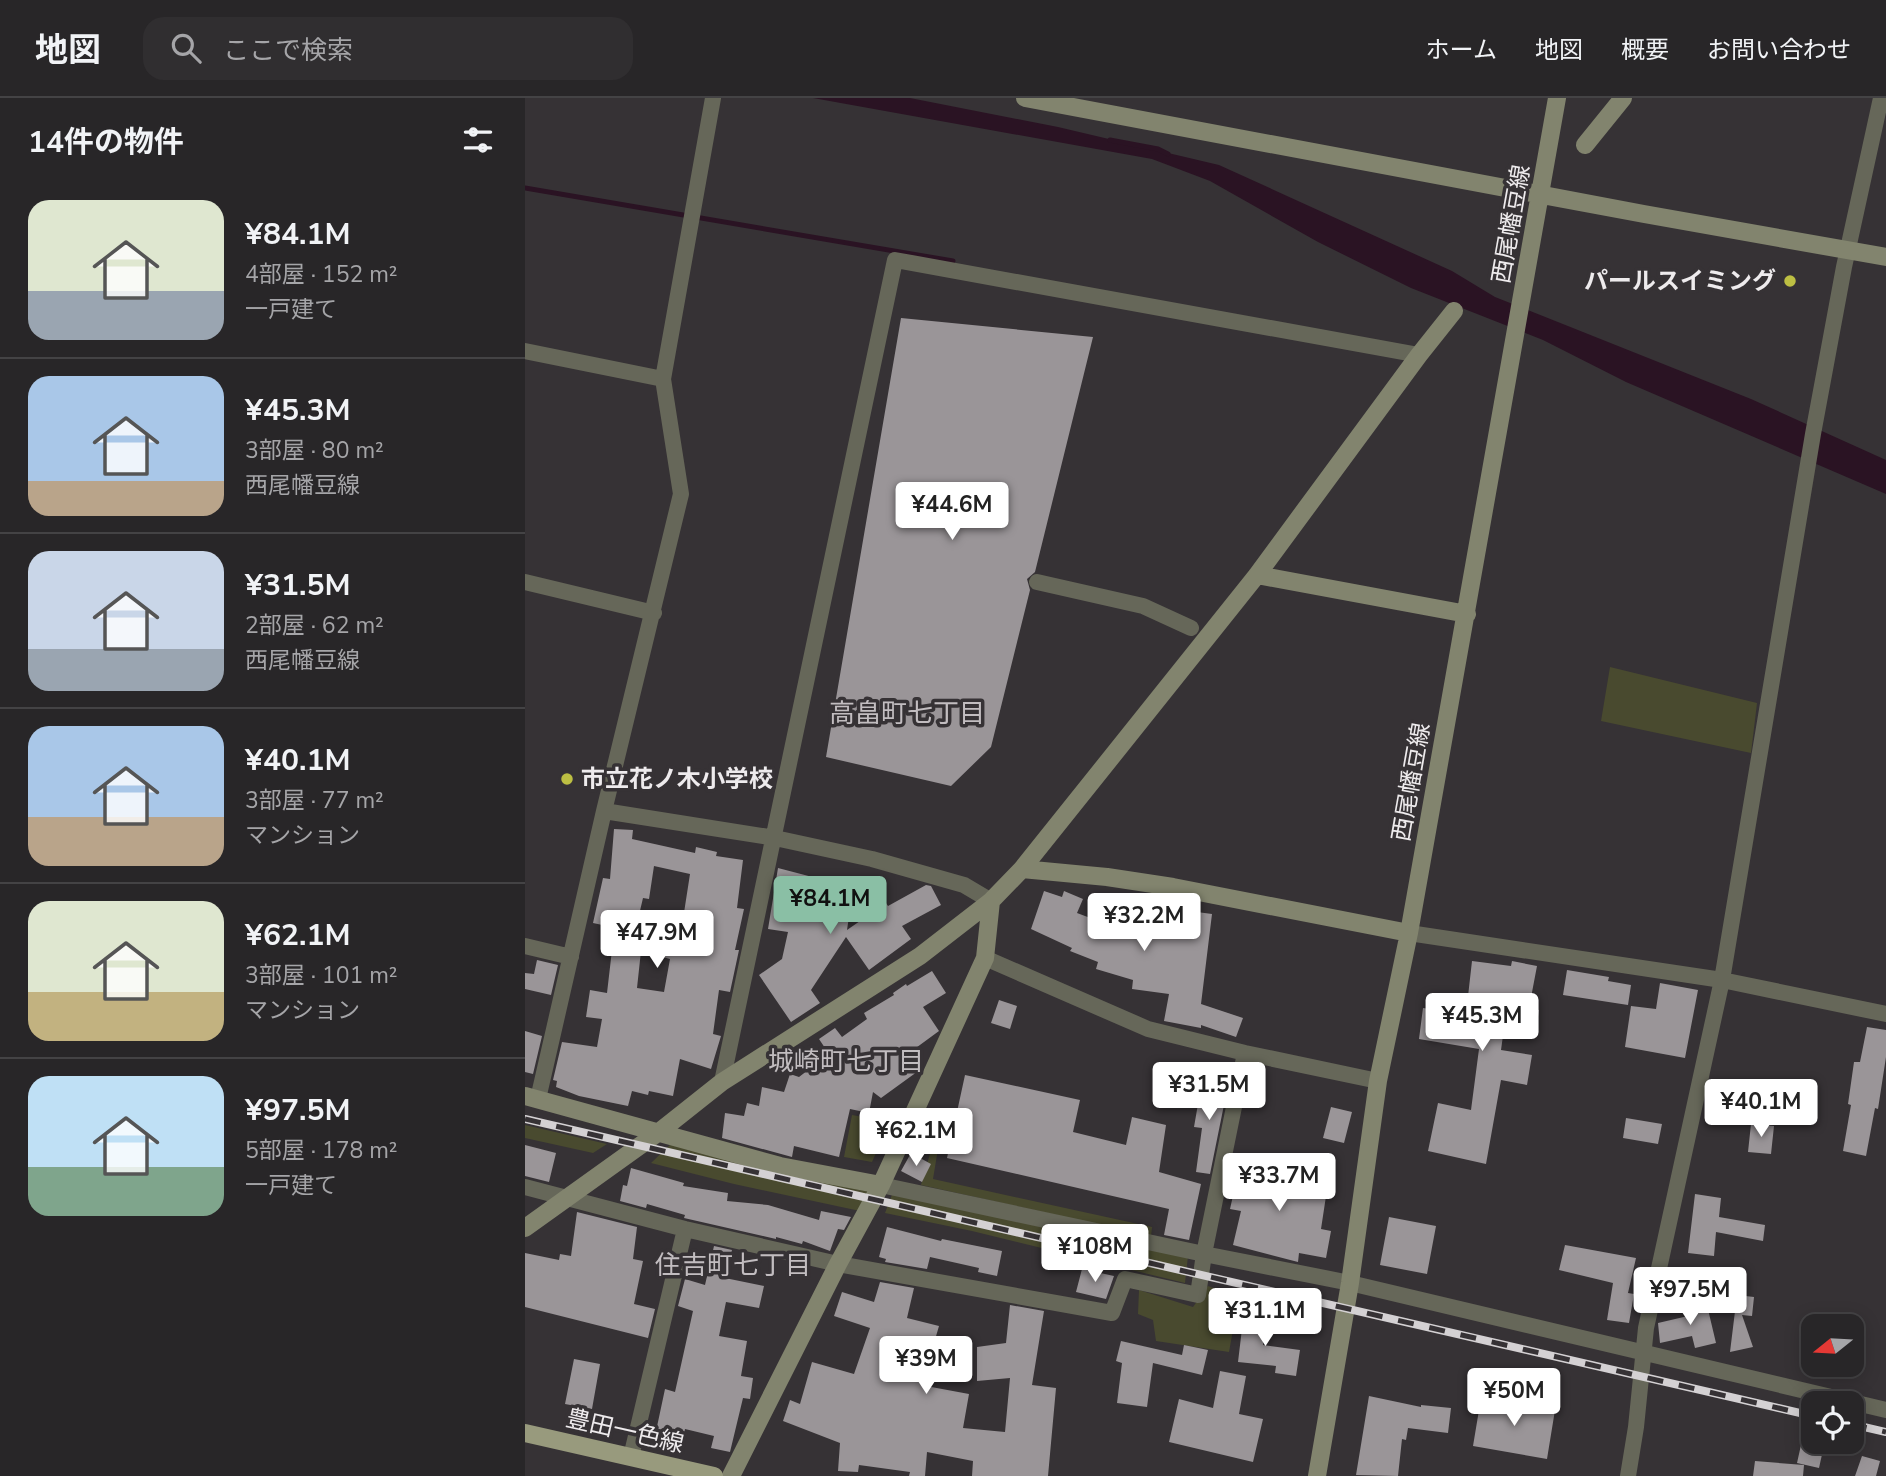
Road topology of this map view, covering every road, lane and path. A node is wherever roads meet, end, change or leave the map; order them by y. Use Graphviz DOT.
graph roads {
  1 [pos="713,98"];
  2 [pos="1557,98"];
  3 [pos="1623,98"];
  4 [pos="1881,98"];
  5 [pos="1035,99"];
  6 [pos="1585,145"];
  7 [pos="1541,194"];
  8 [pos="1848,250"];
  9 [pos="1886,257"];
  10 [pos="1454,312"];
  11 [pos="525,352"];
  12 [pos="1419,355"];
  13 [pos="663,379"];
  14 [pos="1257,575"];
  15 [pos="525,582"];
  16 [pos="1037,582"];
  17 [pos="654,613"];
  18 [pos="1467,614"];
  19 [pos="1191,628"];
  20 [pos="604,811"];
  21 [pos="775,838"];
  22 [pos="1022,869"];
  23 [pos="991,901"];
  24 [pos="1409,933"];
  25 [pos="525,946"];
  26 [pos="571,957"];
  27 [pos="985,958"];
  28 [pos="1722,980"];
  29 [pos="1886,1014"];
  30 [pos="1245,1053"];
  31 [pos="1378,1081"];
  32 [pos="722,1082"];
  33 [pos="532,1097"];
  34 [pos="659,1132"];
  35 [pos="881,1185"];
  36 [pos="525,1187"];
  37 [pos="567,1197"];
  38 [pos="525,1228"];
  39 [pos="684,1229"];
  40 [pos="1204,1254"];
  41 [pos="838,1264"];
  42 [pos="1350,1283"];
  43 [pos="1642,1353"];
  44 [pos="1886,1410"];
  45 [pos="525,1433"];
  46 [pos="631,1457"];
  47 [pos="714,1476"];
  48 [pos="731,1476"];
  49 [pos="1317,1476"];
  50 [pos="1628,1476"];
  1 -- 13 [label="street"];
  2 -- 7 [label="street, 西尾幡豆線"];
  3 -- 6 [label="street"];
  4 -- 8 [label="street"];
  5 -- 7 [label="street"];
  7 -- 8 [label="street"];
  7 -- 18 [label="street, 西尾幡豆線"];
  8 -- 9 [label="street"];
  8 -- 28 [label="street"];
  10 -- 12 [label="street"];
  11 -- 13 [label="street"];
  12 -- 14 [label="street"];
  12 -- 21 [label="street"];
  13 -- 17 [label="street"];
  14 -- 18 [label="street"];
  14 -- 22 [label="street"];
  15 -- 17 [label="street"];
  16 -- 19 [label="street"];
  17 -- 20 [label="street"];
  18 -- 24 [label="street, 西尾幡豆線"];
  20 -- 21 [label="street"];
  20 -- 26 [label="street"];
  21 -- 23 [label="street"];
  21 -- 32 [label="street"];
  22 -- 23 [label="street"];
  22 -- 24 [label="street"];
  23 -- 27 [label="street"];
  23 -- 32 [label="street"];
  24 -- 28 [label="street"];
  24 -- 31 [label="street, 西尾幡豆線"];
  25 -- 26 [label="street"];
  26 -- 33 [label="street"];
  27 -- 30 [label="street"];
  27 -- 35 [label="street"];
  28 -- 29 [label="street"];
  28 -- 43 [label="street"];
  30 -- 31 [label="street"];
  30 -- 40 [label="street"];
  31 -- 42 [label="street, 西尾幡豆線"];
  32 -- 34 [label="street"];
  33 -- 34 [label="street"];
  34 -- 35 [label="street"];
  34 -- 37 [label="street"];
  35 -- 40 [label="street"];
  35 -- 41 [label="street"];
  36 -- 37 [label="street"];
  37 -- 38 [label="street"];
  37 -- 39 [label="street"];
  39 -- 41 [label="street"];
  39 -- 46 [label="street"];
  40 -- 41 [label="street"];
  40 -- 42 [label="street"];
  41 -- 48 [label="street"];
  42 -- 43 [label="street"];
  42 -- 49 [label="street, 西尾幡豆線"];
  43 -- 44 [label="street"];
  43 -- 50 [label="street"];
  45 -- 46 [label="main road, 豊田一色線"];
  46 -- 47 [label="main road, 豊田一色線"];
}
